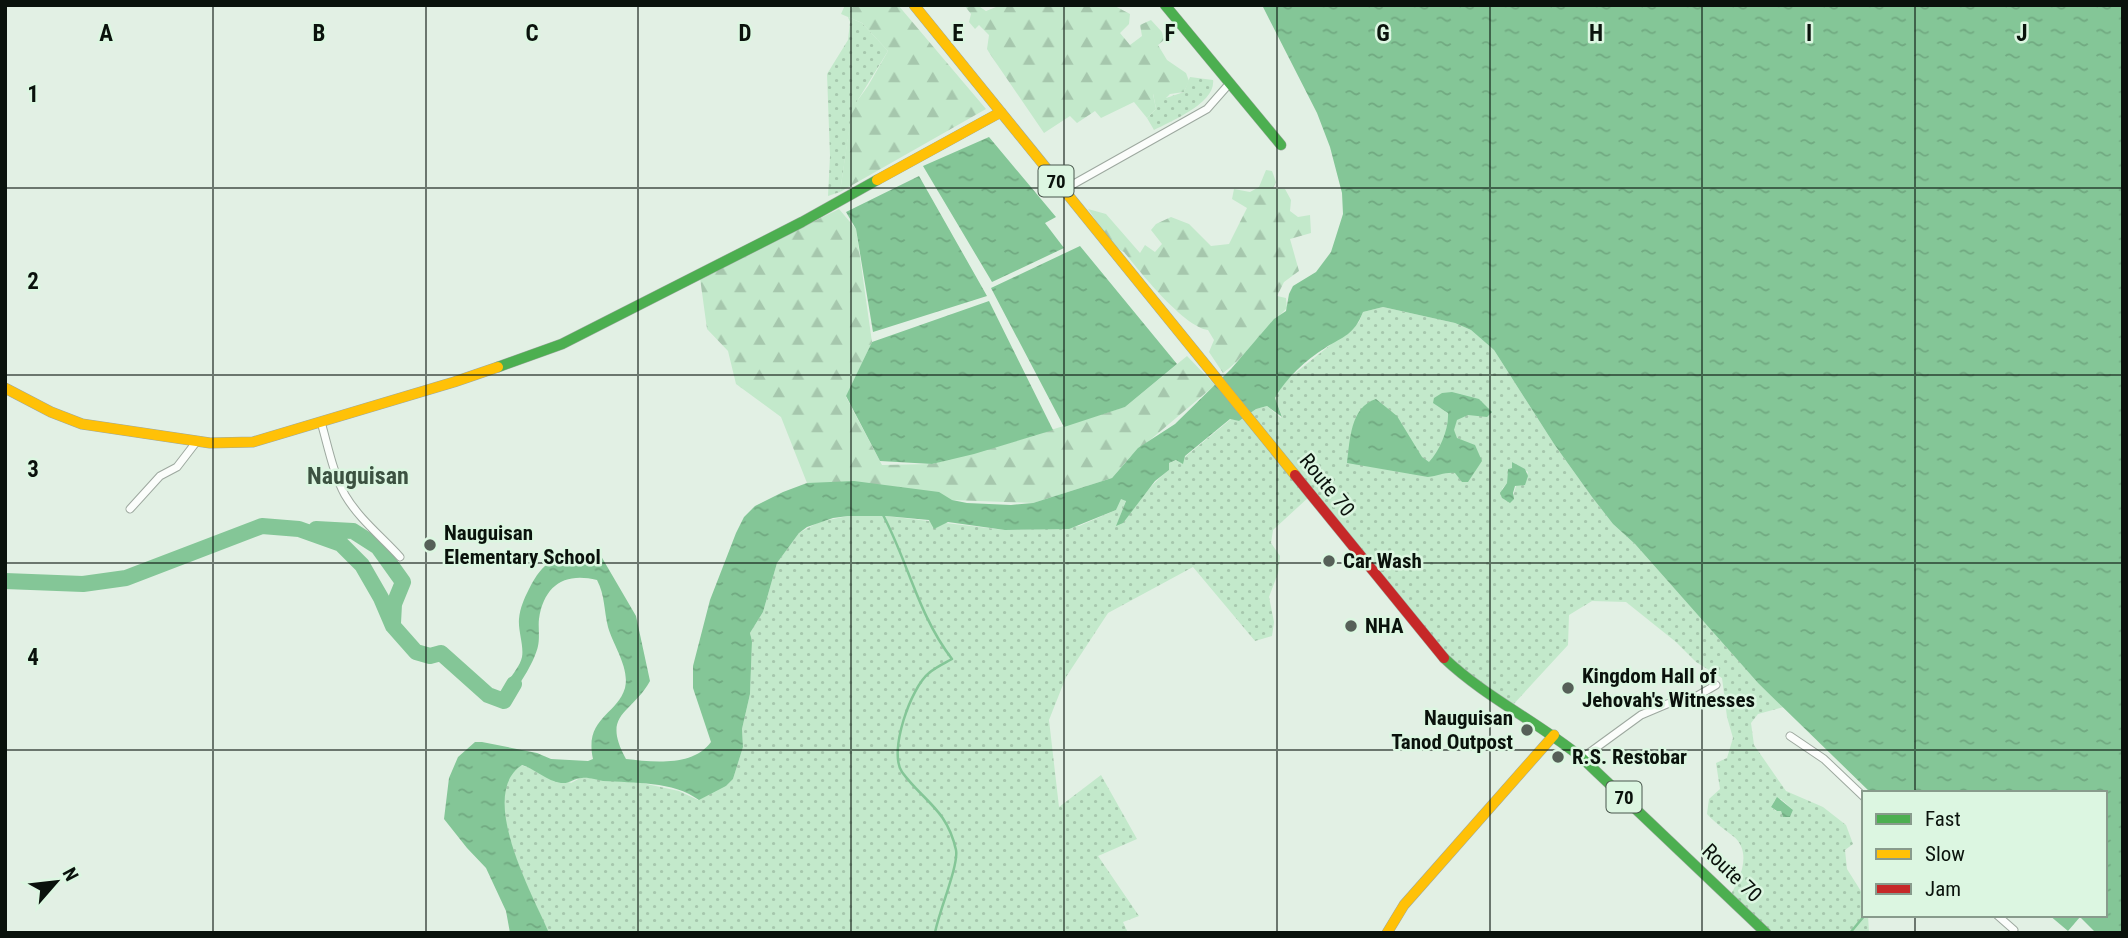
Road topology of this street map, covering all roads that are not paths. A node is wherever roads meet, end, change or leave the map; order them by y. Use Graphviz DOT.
graph roads {
  1 [pos="914,5"];
  2 [pos="1165,5"];
  3 [pos="1229,84"];
  4 [pos="1001,112"];
  5 [pos="1281,145"];
  6 [pos="1063,190"];
  7 [pos="5,388"];
  8 [pos="321,422"];
  9 [pos="197,441"];
  10 [pos="130,509"];
  11 [pos="400,557"];
  12 [pos="1716,685"];
  13 [pos="1554,735"];
  14 [pos="1790,736"];
  15 [pos="1582,758"];
  16 [pos="1862,795"];
  17 [pos="1999,917"];
  18 [pos="1387,933"];
  19 [pos="1766,933"];
  20 [pos="2013,933"];
  1 -- 4 [label="main road, Route 70 / 70"];
  2 -- 3 [label="main road"];
  3 -- 5 [label="main road"];
  3 -- 6 [label="street"];
  4 -- 6 [label="main road, Route 70 / 70"];
  4 -- 8 [label="main road"];
  6 -- 13 [label="main road, Route 70 / 70"];
  7 -- 9 [label="main road"];
  8 -- 9 [label="main road"];
  8 -- 11 [label="street"];
  9 -- 10 [label="street"];
  12 -- 15 [label="street"];
  13 -- 15 [label="main road, Route 70 / 70"];
  13 -- 18 [label="main road"];
  14 -- 16 [label="street"];
  15 -- 19 [label="main road, Route 70 / 70"];
  17 -- 20 [label="street"];
}
